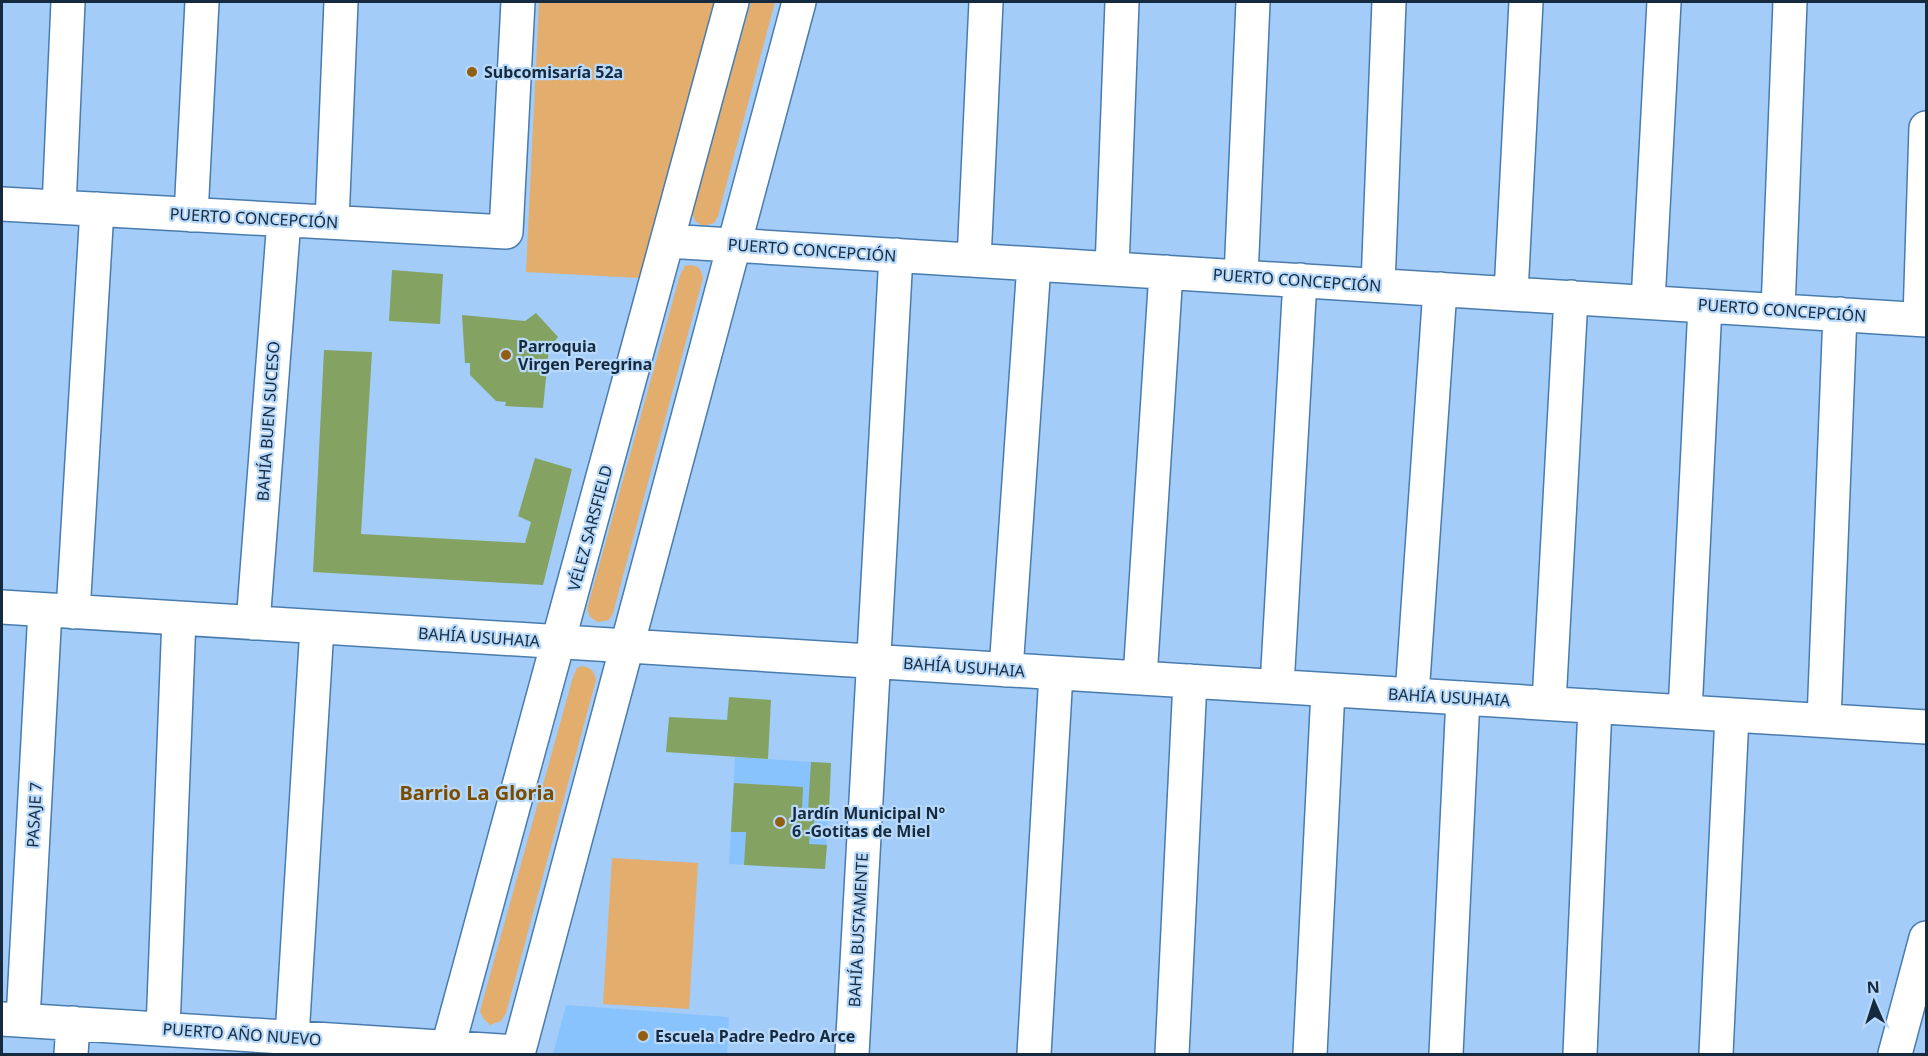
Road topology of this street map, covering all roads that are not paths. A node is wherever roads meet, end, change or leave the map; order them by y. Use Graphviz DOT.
graph roads {
  1 [pos="68,2"];
  2 [pos="202,2"];
  3 [pos="341,2"];
  4 [pos="518,2"];
  5 [pos="732,2"];
  6 [pos="799,2"];
  7 [pos="986,2"];
  8 [pos="1122,2"];
  9 [pos="1253,2"];
  10 [pos="1389,2"];
  11 [pos="1526,2"];
  12 [pos="1664,2"];
  13 [pos="1790,2"];
  14 [pos="1926,128"];
  15 [pos="2,204"];
  16 [pos="59,207"];
  17 [pos="97,209"];
  18 [pos="191,215"];
  19 [pos="284,220"];
  20 [pos="332,222"];
  21 [pos="667,241"];
  22 [pos="733,245"];
  23 [pos="896,255"];
  24 [pos="974,260"];
  25 [pos="1034,264"];
  26 [pos="1112,268"];
  27 [pos="1166,272"];
  28 [pos="1241,277"];
  29 [pos="1300,280"];
  30 [pos="1378,285"];
  31 [pos="1440,289"];
  32 [pos="1511,293"];
  33 [pos="1571,297"];
  34 [pos="1648,302"];
  35 [pos="1705,306"];
  36 [pos="1779,310"];
  37 [pos="1840,314"];
  38 [pos="1923,319"];
  39 [pos="2,607"];
  40 [pos="59,611"];
  41 [pos="179,618"];
  42 [pos="253,623"];
  43 [pos="316,627"];
  44 [pos="559,642"];
  45 [pos="627,646"];
  46 [pos="873,662"];
  47 [pos="1006,670"];
  48 [pos="1056,673"];
  49 [pos="1140,678"];
  50 [pos="1190,681"];
  51 [pos="1277,686"];
  52 [pos="1328,690"];
  53 [pos="1412,695"];
  54 [pos="1463,698"];
  55 [pos="1549,703"];
  56 [pos="1595,706"];
  57 [pos="1685,712"];
  58 [pos="1732,715"];
  59 [pos="1824,720"];
  60 [pos="1926,727"];
  61 [pos="1926,938"];
  62 [pos="12,1019"];
  63 [pos="163,1029"];
  64 [pos="292,1037"];
  65 [pos="72,1039"];
  66 [pos="206,1043"];
  67 [pos="447,1051"];
  68 [pos="518,1053"];
  69 [pos="852,1054"];
  70 [pos="1034,1054"];
  71 [pos="1172,1054"];
  72 [pos="1310,1054"];
  73 [pos="1446,1054"];
  74 [pos="1580,1054"];
  75 [pos="1716,1054"];
  76 [pos="1895,1054"];
  1 -- 16 [label="street"];
  2 -- 18 [label="street"];
  3 -- 20 [label="street"];
  4 -- 20 [label="street, PUERTO CONCEPCIÓN"];
  5 -- 21 [label="street, VÉLEZ SARSFIELD"];
  6 -- 22 [label="street"];
  7 -- 24 [label="street"];
  8 -- 26 [label="street"];
  9 -- 28 [label="street"];
  10 -- 30 [label="street"];
  11 -- 32 [label="street"];
  12 -- 34 [label="street"];
  13 -- 36 [label="street"];
  14 -- 38 [label="street"];
  15 -- 16 [label="street, PUERTO CONCEPCIÓN"];
  16 -- 17 [label="street, PUERTO CONCEPCIÓN"];
  17 -- 18 [label="street, PUERTO CONCEPCIÓN"];
  17 -- 40 [label="street, PASAJE 7"];
  18 -- 19 [label="street, PUERTO CONCEPCIÓN"];
  19 -- 20 [label="street, PUERTO CONCEPCIÓN"];
  19 -- 42 [label="street, BAHÍA BUEN SUCESO"];
  21 -- 22 [label="street, PUERTO CONCEPCIÓN"];
  21 -- 44 [label="street, VÉLEZ SARSFIELD"];
  22 -- 23 [label="street, PUERTO CONCEPCIÓN"];
  22 -- 45 [label="street"];
  23 -- 24 [label="street, PUERTO CONCEPCIÓN"];
  23 -- 46 [label="street, BAHÍA BUSTAMENTE"];
  24 -- 25 [label="street, PUERTO CONCEPCIÓN"];
  25 -- 26 [label="street, PUERTO CONCEPCIÓN"];
  25 -- 47 [label="street"];
  26 -- 27 [label="street, PUERTO CONCEPCIÓN"];
  27 -- 28 [label="street, PUERTO CONCEPCIÓN"];
  27 -- 49 [label="street"];
  28 -- 29 [label="street, PUERTO CONCEPCIÓN"];
  29 -- 30 [label="street, PUERTO CONCEPCIÓN"];
  29 -- 51 [label="street"];
  30 -- 31 [label="street, PUERTO CONCEPCIÓN"];
  31 -- 32 [label="street, PUERTO CONCEPCIÓN"];
  31 -- 53 [label="street"];
  32 -- 33 [label="street, PUERTO CONCEPCIÓN"];
  33 -- 34 [label="street, PUERTO CONCEPCIÓN"];
  33 -- 55 [label="street"];
  34 -- 35 [label="street, PUERTO CONCEPCIÓN"];
  35 -- 36 [label="street, PUERTO CONCEPCIÓN"];
  35 -- 57 [label="street"];
  36 -- 37 [label="street, PUERTO CONCEPCIÓN"];
  37 -- 38 [label="street, PUERTO CONCEPCIÓN"];
  37 -- 59 [label="street"];
  39 -- 40 [label="street, BAHÍA USUHAIA"];
  40 -- 41 [label="street, BAHÍA USUHAIA"];
  40 -- 62 [label="street, PASAJE 7"];
  41 -- 42 [label="street, BAHÍA USUHAIA"];
  41 -- 63 [label="street"];
  42 -- 43 [label="street, BAHÍA USUHAIA"];
  43 -- 44 [label="street, BAHÍA USUHAIA"];
  43 -- 64 [label="street"];
  44 -- 45 [label="street, BAHÍA USUHAIA"];
  44 -- 67 [label="street, VÉLEZ SARSFIELD"];
  45 -- 46 [label="street, BAHÍA USUHAIA"];
  45 -- 68 [label="street"];
  46 -- 47 [label="street, BAHÍA USUHAIA"];
  46 -- 69 [label="street, BAHÍA BUSTAMENTE"];
  47 -- 48 [label="street, BAHÍA USUHAIA"];
  48 -- 49 [label="street, BAHÍA USUHAIA"];
  48 -- 70 [label="street"];
  49 -- 50 [label="street, BAHÍA USUHAIA"];
  50 -- 51 [label="street, BAHÍA USUHAIA"];
  50 -- 71 [label="street"];
  51 -- 52 [label="street, BAHÍA USUHAIA"];
  52 -- 53 [label="street, BAHÍA USUHAIA"];
  52 -- 72 [label="street"];
  53 -- 54 [label="street, BAHÍA USUHAIA"];
  54 -- 55 [label="street, BAHÍA USUHAIA"];
  54 -- 73 [label="street"];
  55 -- 56 [label="street, BAHÍA USUHAIA"];
  56 -- 57 [label="street, BAHÍA USUHAIA"];
  56 -- 74 [label="street"];
  57 -- 58 [label="street, BAHÍA USUHAIA"];
  58 -- 59 [label="street, BAHÍA USUHAIA"];
  58 -- 75 [label="street"];
  59 -- 60 [label="street, BAHÍA USUHAIA"];
  61 -- 76 [label="street"];
  62 -- 65 [label="street, PUERTO AÑO NUEVO"];
  63 -- 65 [label="street, PUERTO AÑO NUEVO"];
  63 -- 66 [label="street, PUERTO AÑO NUEVO"];
  64 -- 66 [label="street, PUERTO AÑO NUEVO"];
  64 -- 67 [label="street, PUERTO AÑO NUEVO"];
  67 -- 68 [label="street, PUERTO AÑO NUEVO"];
}
